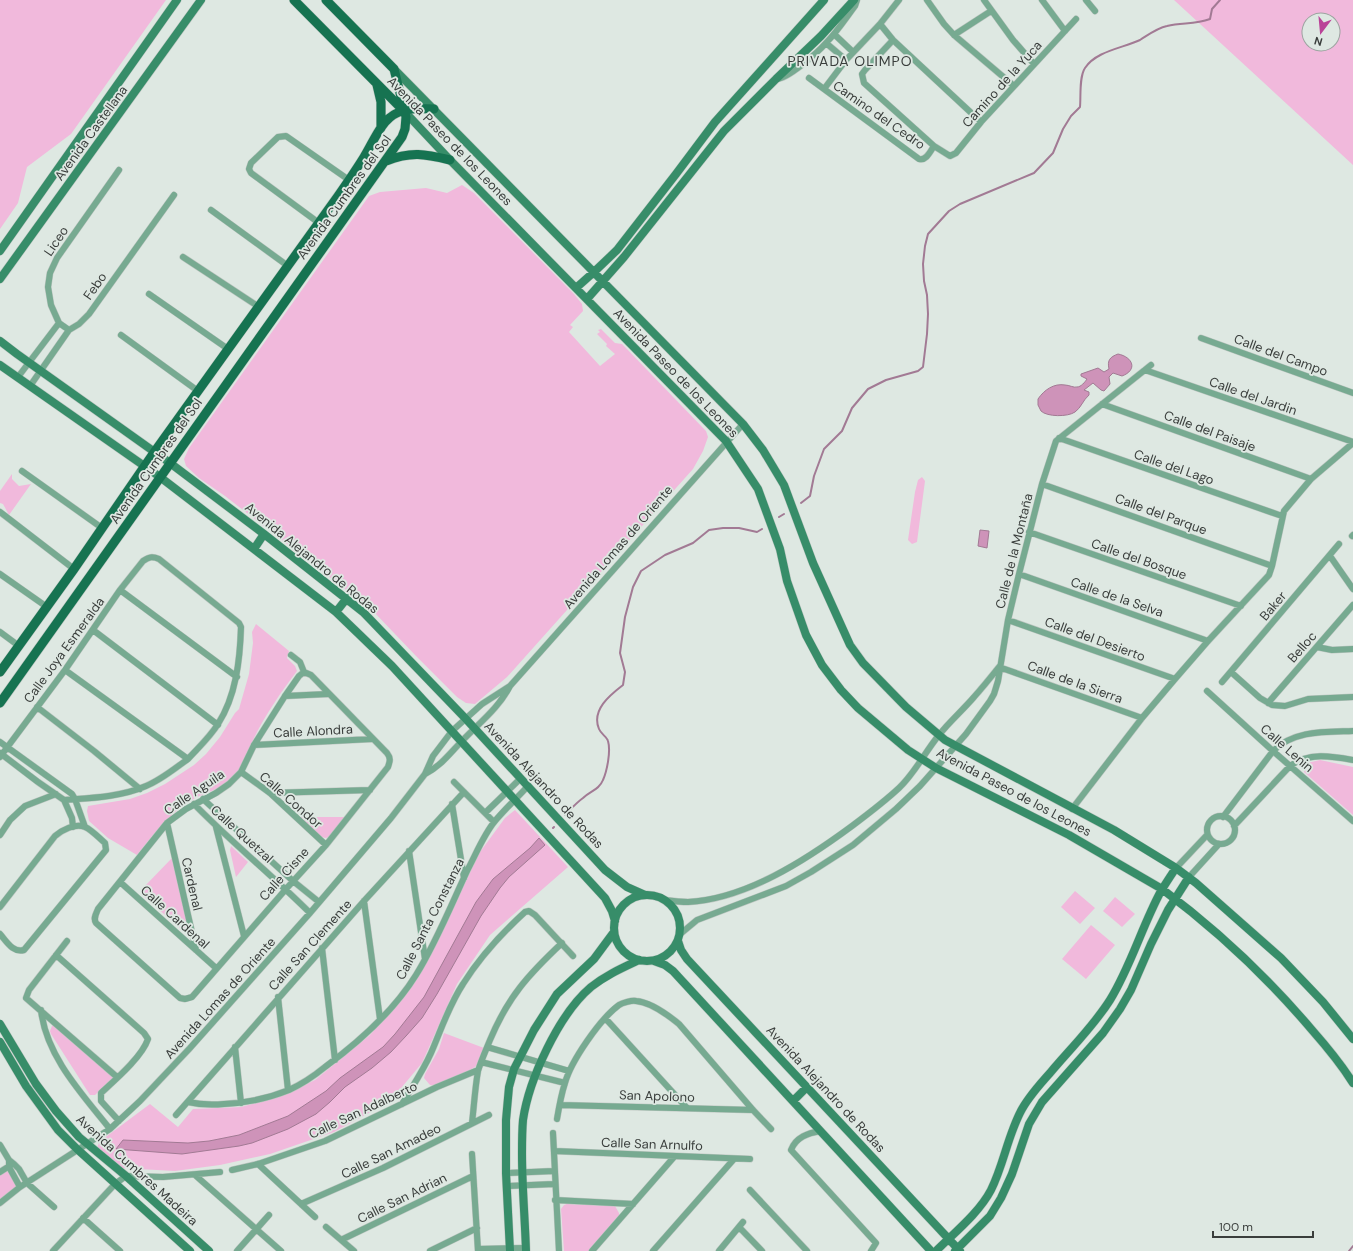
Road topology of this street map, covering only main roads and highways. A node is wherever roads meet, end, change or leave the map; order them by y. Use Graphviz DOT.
graph roads {
  1 [pos="294,0"];
  2 [pos="326,0"];
  3 [pos="376,83"];
  4 [pos="434,109"];
  5 [pos="404,111"];
  6 [pos="381,128"];
  7 [pos="450,160"];
  8 [pos="385,162"];
  9 [pos="0,672"];
  10 [pos="0,703"];
  1 -- 3 [label="main road, Avenida Paseo de los Leones"];
  2 -- 5 [label="main road, Avenida Paseo de los Leones"];
  3 -- 5 [label="main road, Avenida Paseo de los Leones"];
  3 -- 6 [label="main road"];
  4 -- 5 [label="main road"];
  5 -- 6 [label="main road, Avenida Cumbres del Sol"];
  5 -- 8 [label="main road, Avenida Cumbres del Sol"];
  6 -- 9 [label="main road, Avenida Cumbres del Sol"];
  7 -- 8 [label="main road"];
  8 -- 10 [label="main road, Avenida Cumbres del Sol"];
}
